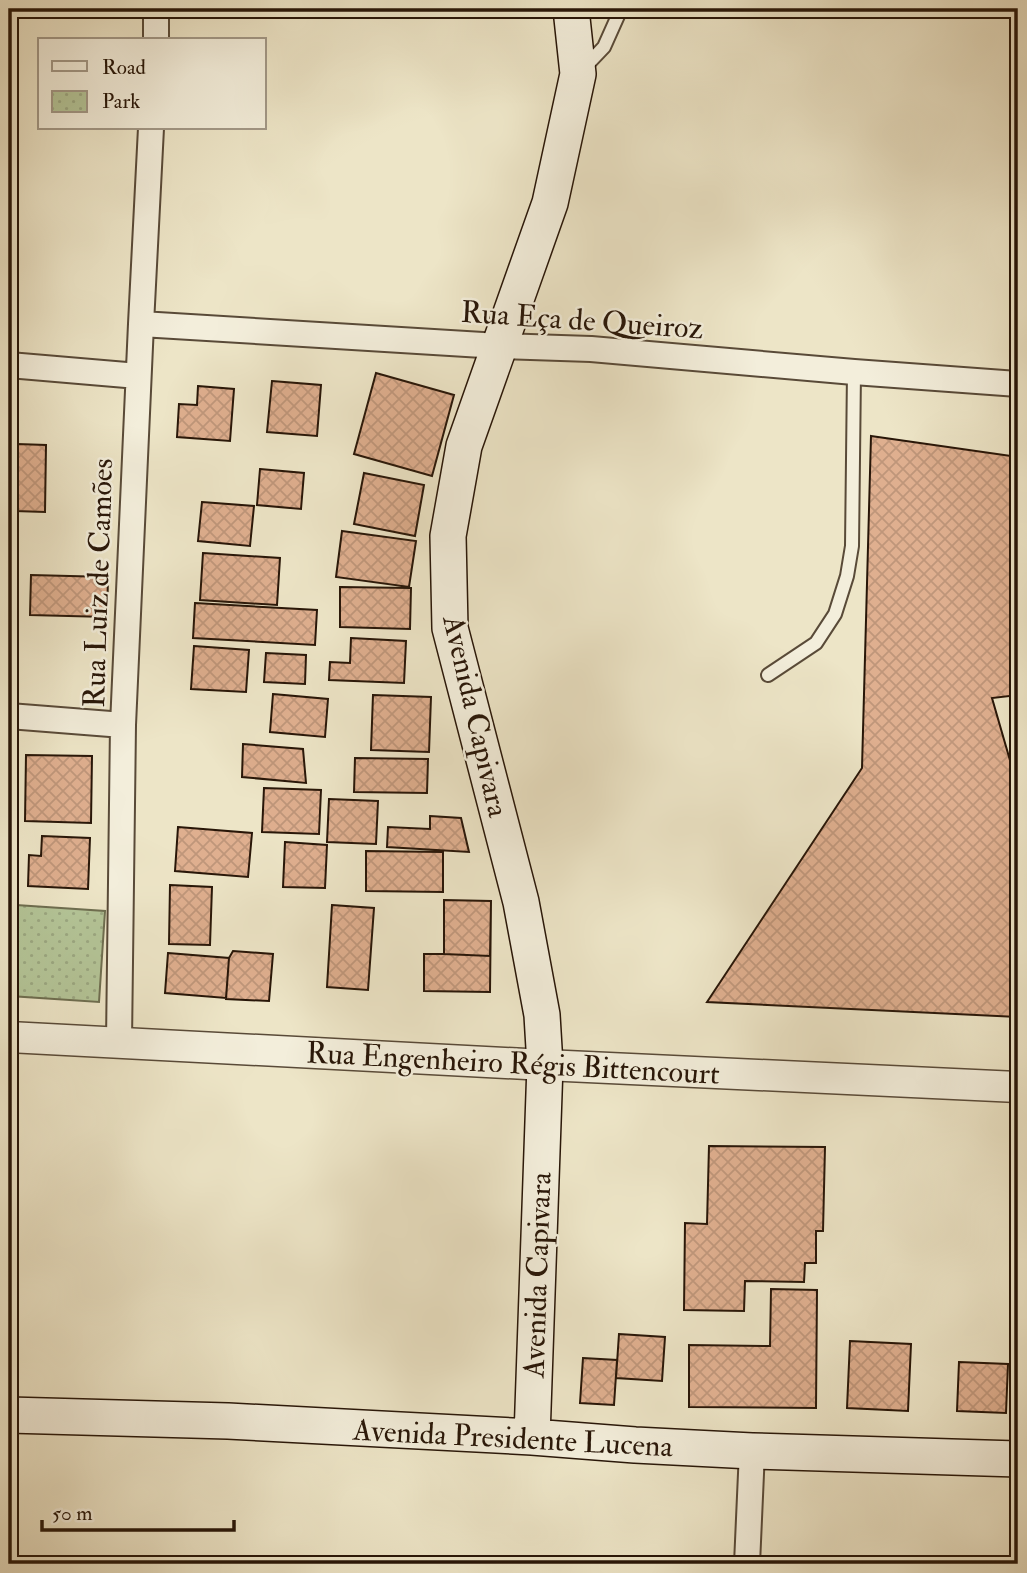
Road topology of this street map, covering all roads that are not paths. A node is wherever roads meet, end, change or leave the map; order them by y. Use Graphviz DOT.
graph roads {
  1 [pos="156,9"];
  2 [pos="571,9"];
  3 [pos="621,9"];
  4 [pos="156,38"];
  5 [pos="578,74"];
  6 [pos="151,130"];
  7 [pos="141,324"];
  8 [pos="499,346"];
  9 [pos="9,365"];
  10 [pos="854,372"];
  11 [pos="138,376"];
  12 [pos="1018,384"];
  13 [pos="768,675"];
  14 [pos="9,716"];
  15 [pos="123,725"];
  16 [pos="9,1037"];
  17 [pos="120,1041"];
  18 [pos="545,1065"];
  19 [pos="1018,1087"];
  20 [pos="9,1415"];
  21 [pos="531,1437"];
  22 [pos="752,1451"];
  23 [pos="1018,1459"];
  24 [pos="747,1564"];
  1 -- 4 [label="street"];
  2 -- 5 [label="main road, Avenida Capivara"];
  3 -- 5 [label="lane"];
  5 -- 8 [label="main road, Avenida Capivara"];
  6 -- 7 [label="street, Rua Luiz de Camões"];
  7 -- 8 [label="street, Rua Eça de Queiroz"];
  7 -- 11 [label="street, Rua Luiz de Camões"];
  8 -- 10 [label="street, Rua Eça de Queiroz"];
  8 -- 18 [label="main road, Avenida Capivara"];
  9 -- 11 [label="street"];
  10 -- 12 [label="street, Rua Eça de Queiroz"];
  10 -- 13 [label="lane"];
  11 -- 15 [label="street, Rua Luiz de Camões"];
  14 -- 15 [label="street"];
  15 -- 17 [label="street, Rua Luiz de Camões"];
  16 -- 17 [label="street, Rua Engenheiro Régis Bittencourt"];
  17 -- 18 [label="street, Rua Engenheiro Régis Bittencourt"];
  18 -- 19 [label="street, Rua Engenheiro Régis Bittencourt"];
  18 -- 21 [label="main road, Avenida Capivara"];
  20 -- 21 [label="main road, Avenida Presidente Lucena"];
  21 -- 22 [label="main road, Avenida Presidente Lucena"];
  22 -- 23 [label="main road, Avenida Presidente Lucena"];
  22 -- 24 [label="street"];
}
